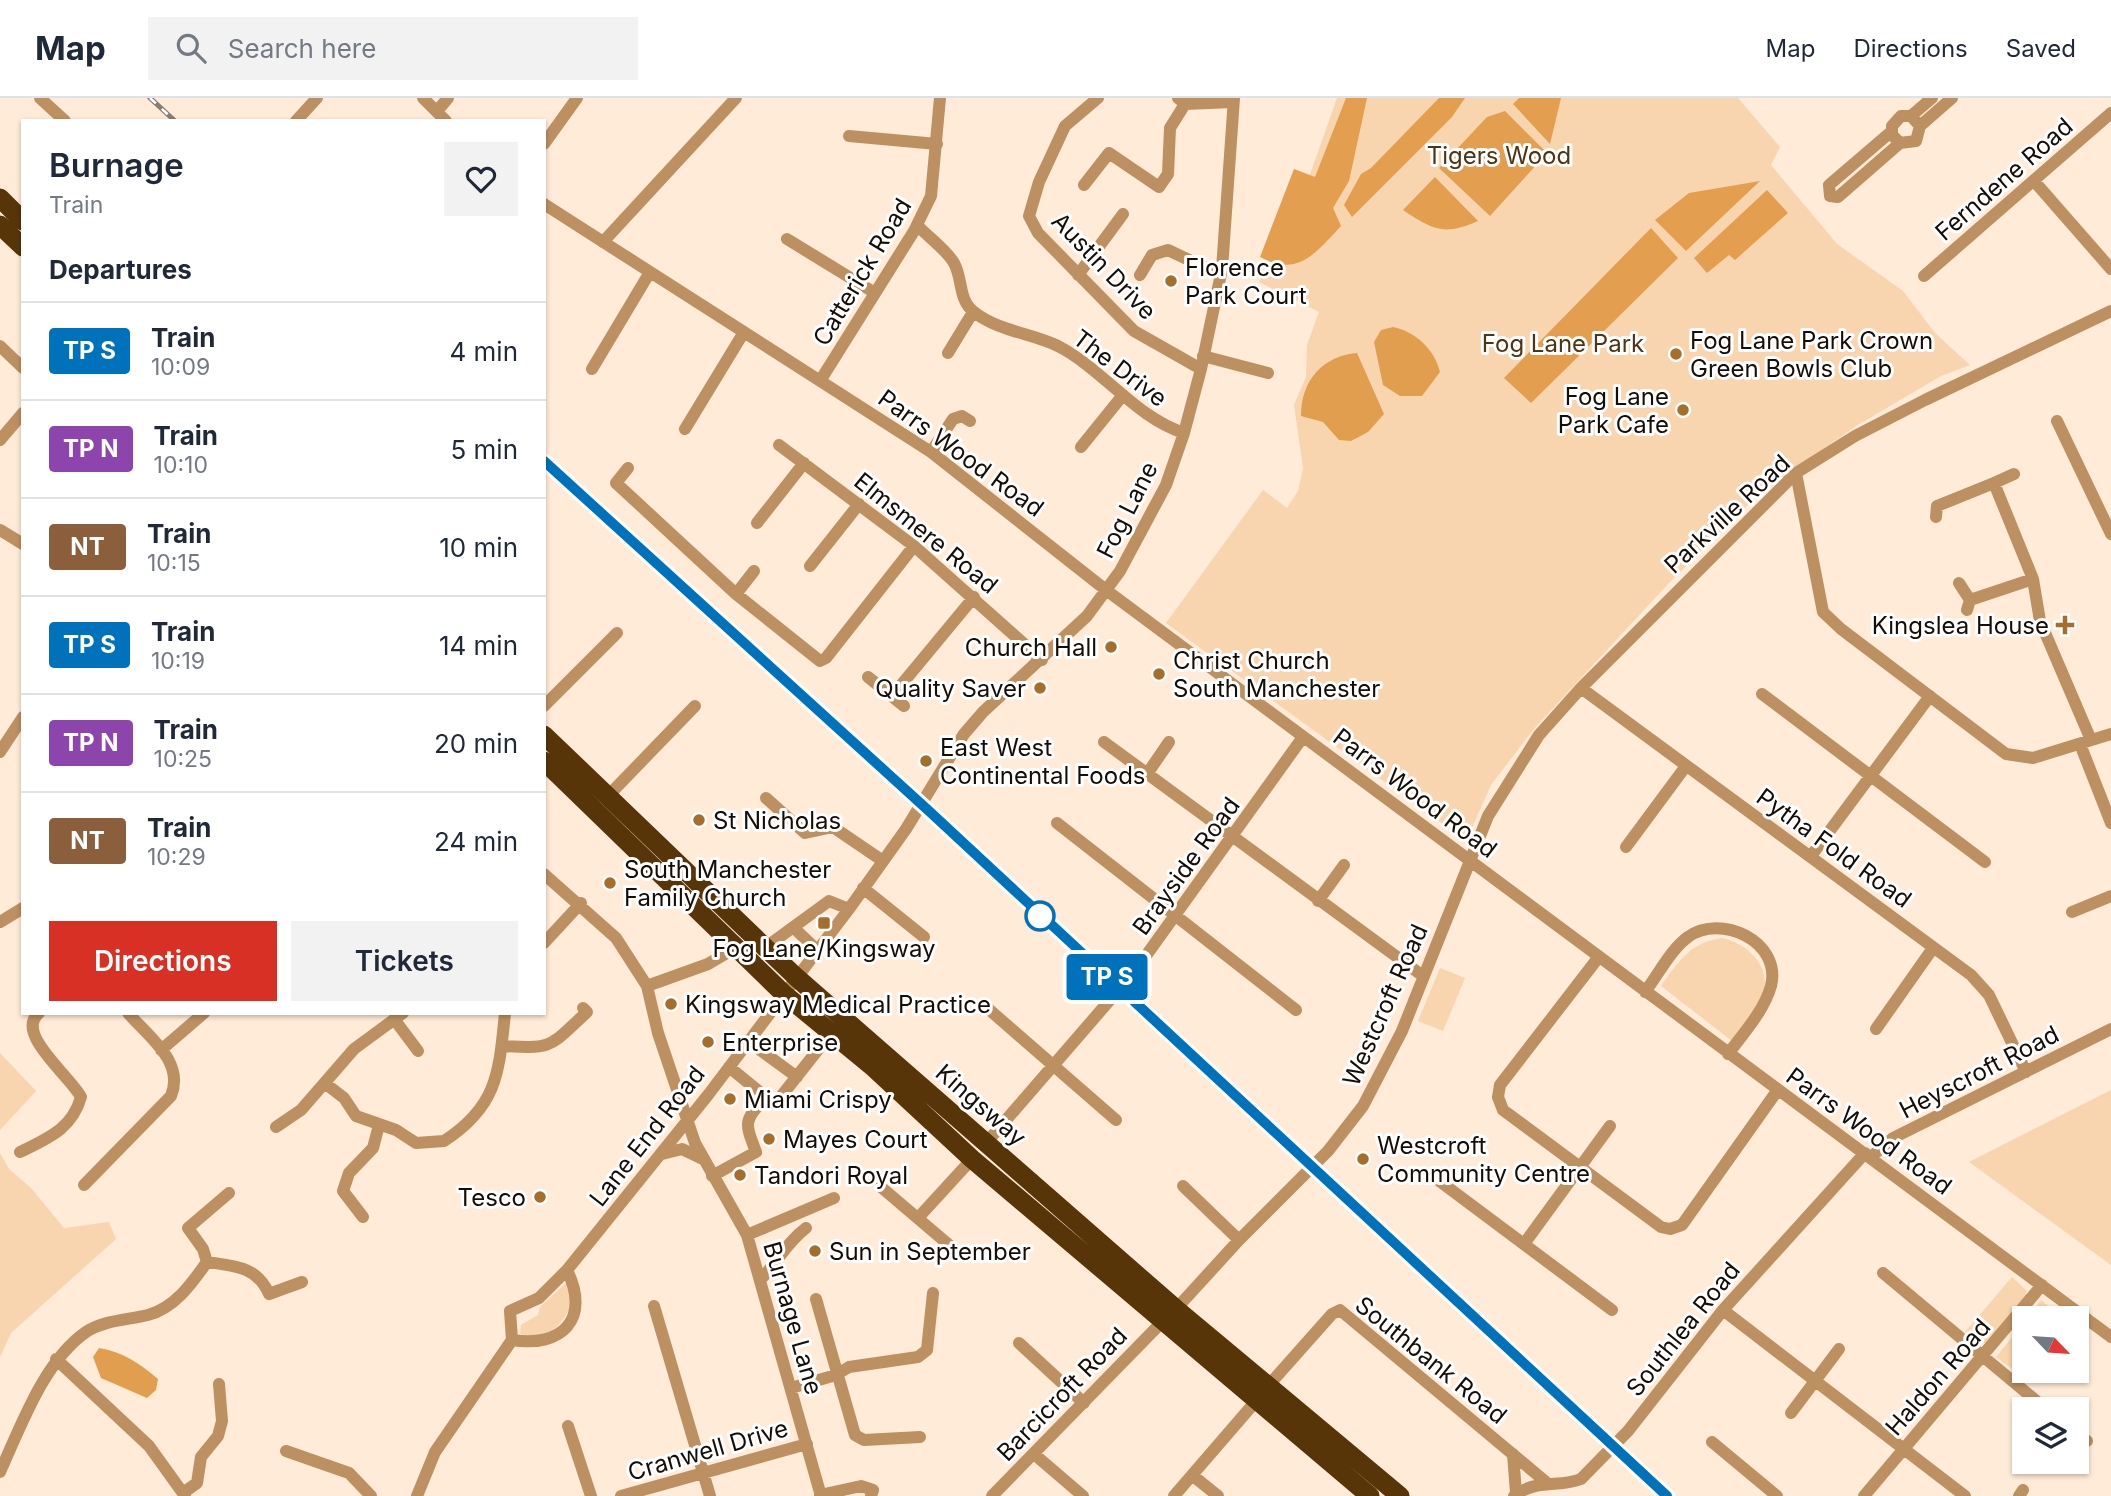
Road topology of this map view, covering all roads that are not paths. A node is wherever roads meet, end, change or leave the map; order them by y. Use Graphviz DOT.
graph roads {
  1 [pos="40,98"];
  2 [pos="317,98"];
  3 [pos="423,98"];
  4 [pos="448,98"];
  5 [pos="577,98"];
  6 [pos="736,98"];
  7 [pos="940,98"];
  8 [pos="1098,98"];
  9 [pos="1932,98"];
  10 [pos="1952,98"];
  11 [pos="1233,100"];
  12 [pos="1181,101"];
  13 [pos="440,117"];
  14 [pos="63,119"];
  15 [pos="298,119"];
  16 [pos="1915,121"];
  17 [pos="2108,121"];
  18 [pos="1892,131"];
  19 [pos="849,136"];
  20 [pos="546,141"];
  21 [pos="1900,143"];
  22 [pos="937,144"];
  23 [pos="2034,181"];
  24 [pos="1084,185"];
  25 [pos="0,198"];
  26 [pos="546,205"];
  27 [pos="1123,214"];
  28 [pos="21,219"];
  29 [pos="0,225"];
  30 [pos="917,226"];
  31 [pos="787,239"];
  32 [pos="603,242"];
  33 [pos="21,245"];
  34 [pos="2111,269"];
  35 [pos="650,272"];
  36 [pos="1078,275"];
  37 [pos="1140,275"];
  38 [pos="1221,275"];
  39 [pos="1924,276"];
  40 [pos="876,293"];
  41 [pos="2111,311"];
  42 [pos="973,312"];
  43 [pos="744,332"];
  44 [pos="0,346"];
  45 [pos="948,353"];
  46 [pos="1202,363"];
  47 [pos="21,366"];
  48 [pos="592,369"];
  49 [pos="1268,373"];
  50 [pos="820,381"];
  51 [pos="1123,395"];
  52 [pos="21,415"];
  53 [pos="970,421"];
  54 [pos="2057,421"];
  55 [pos="685,429"];
  56 [pos="1184,433"];
  57 [pos="0,440"];
  58 [pos="779,445"];
  59 [pos="1081,447"];
  60 [pos="931,452"];
  61 [pos="804,463"];
  62 [pos="628,468"];
  63 [pos="1796,473"];
  64 [pos="2014,474"];
  65 [pos="1994,483"];
  66 [pos="859,504"];
  67 [pos="1933,507"];
  68 [pos="757,523"];
  69 [pos="0,530"];
  70 [pos="2111,534"];
  71 [pos="21,543"];
  72 [pos="914,546"];
  73 [pos="810,566"];
  74 [pos="754,571"];
  75 [pos="2033,579"];
  76 [pos="1959,583"];
  77 [pos="1106,590"];
  78 [pos="736,594"];
  79 [pos="974,597"];
  80 [pos="617,633"];
  81 [pos="1042,660"];
  82 [pos="868,677"];
  83 [pos="1581,688"];
  84 [pos="1762,694"];
  85 [pos="892,696"];
  86 [pos="1930,696"];
  87 [pos="546,704"];
  88 [pos="695,706"];
  89 [pos="904,706"];
  90 [pos="21,720"];
  91 [pos="2111,734"];
  92 [pos="546,737"];
  93 [pos="1303,737"];
  94 [pos="1104,742"];
  95 [pos="2085,742"];
  96 [pos="1169,743"];
  97 [pos="0,752"];
  98 [pos="546,763"];
  99 [pos="1686,766"];
  100 [pos="1147,774"];
  101 [pos="1871,777"];
  102 [pos="607,797"];
  103 [pos="766,798"];
  104 [pos="1057,823"];
  105 [pos="2111,823"];
  106 [pos="1233,837"];
  107 [pos="1626,847"];
  108 [pos="1811,856"];
  109 [pos="1469,859"];
  110 [pos="883,861"];
  111 [pos="1985,862"];
  112 [pos="1344,865"];
  113 [pos="682,870"];
  114 [pos="546,876"];
  115 [pos="863,888"];
  116 [pos="2111,896"];
  117 [pos="1318,901"];
  118 [pos="581,904"];
  119 [pos="703,908"];
  120 [pos="21,909"];
  121 [pos="849,909"];
  122 [pos="2072,912"];
  123 [pos="1174,916"];
  124 [pos="0,922"];
  125 [pos="794,928"];
  126 [pos="924,937"];
  127 [pos="546,941"];
  128 [pos="735,948"];
  129 [pos="1933,948"];
  130 [pos="817,949"];
  131 [pos="761,951"];
  132 [pos="1598,958"];
  133 [pos="1423,976"];
  134 [pos="796,977"];
  135 [pos="647,986"];
  136 [pos="1645,992"];
  137 [pos="784,994"];
  138 [pos="985,1006"];
  139 [pos="583,1008"];
  140 [pos="1296,1010"];
  141 [pos="36,1015"];
  142 [pos="130,1015"];
  143 [pos="202,1015"];
  144 [pos="505,1015"];
  145 [pos="399,1016"];
  146 [pos="2111,1029"];
  147 [pos="1875,1030"];
  148 [pos="832,1032"];
  149 [pos="748,1041"];
  150 [pos="502,1046"];
  151 [pos="161,1050"];
  152 [pos="418,1051"];
  153 [pos="1728,1054"];
  154 [pos="1053,1063"];
  155 [pos="729,1067"];
  156 [pos="874,1068"];
  157 [pos="2026,1072"];
  158 [pos="797,1077"];
  159 [pos="326,1084"];
  160 [pos="1777,1091"];
  161 [pos="766,1097"];
  162 [pos="1116,1120"];
  163 [pos="687,1121"];
  164 [pos="379,1125"];
  165 [pos="1610,1126"];
  166 [pos="276,1127"];
  167 [pos="987,1142"];
  168 [pos="20,1152"];
  169 [pos="660,1155"];
  170 [pos="1868,1155"];
  171 [pos="703,1159"];
  172 [pos="972,1159"];
  173 [pos="1580,1167"];
  174 [pos="712,1176"];
  175 [pos="1438,1180"];
  176 [pos="84,1185"];
  177 [pos="1183,1186"];
  178 [pos="881,1187"];
  179 [pos="229,1193"];
  180 [pos="834,1198"];
  181 [pos="363,1217"];
  182 [pos="918,1219"];
  183 [pos="806,1228"];
  184 [pos="747,1235"];
  185 [pos="1239,1240"];
  186 [pos="1524,1244"];
  187 [pos="954,1250"];
  188 [pos="207,1262"];
  189 [pos="567,1270"];
  190 [pos="1883,1273"];
  191 [pos="760,1280"];
  192 [pos="302,1282"];
  193 [pos="2042,1285"];
  194 [pos="933,1293"];
  195 [pos="816,1299"];
  196 [pos="654,1306"];
  197 [pos="1612,1310"];
  198 [pos="1723,1310"];
  199 [pos="1169,1315"];
  200 [pos="2111,1337"];
  201 [pos="512,1340"];
  202 [pos="1019,1343"];
  203 [pos="1839,1349"];
  204 [pos="1983,1357"];
  205 [pos="56,1359"];
  206 [pos="836,1375"];
  207 [pos="1815,1380"];
  208 [pos="219,1384"];
  209 [pos="791,1388"];
  210 [pos="1262,1394"];
  211 [pos="2031,1397"];
  212 [pos="1084,1404"];
  213 [pos="1791,1413"];
  214 [pos="568,1426"];
  215 [pos="920,1437"];
  216 [pos="300,1440"];
  217 [pos="1712,1442"];
  218 [pos="807,1444"];
  219 [pos="1905,1448"];
  220 [pos="1034,1454"];
  221 [pos="1513,1454"];
  222 [pos="0,1472"];
  223 [pos="704,1474"];
  224 [pos="1192,1475"];
  225 [pos="1546,1482"];
  226 [pos="184,1495"];
  227 [pos="821,1495"];
  228 [pos="1515,1495"];
  229 [pos="371,1496"];
  230 [pos="417,1496"];
  231 [pos="591,1496"];
  232 [pos="621,1496"];
  233 [pos="710,1496"];
  234 [pos="871,1496"];
  235 [pos="992,1496"];
  236 [pos="1083,1496"];
  237 [pos="1174,1496"];
  238 [pos="1218,1496"];
  239 [pos="1370,1496"];
  240 [pos="1401,1496"];
  241 [pos="1777,1496"];
  242 [pos="1864,1496"];
  243 [pos="1965,1496"];
  1 -- 14 [label="street"];
  2 -- 15 [label="street"];
  3 -- 13 [label="street"];
  4 -- 13 [label="street"];
  5 -- 20 [label="street"];
  6 -- 32 [label="street"];
  7 -- 22 [label="street, Catterick Road"];
  8 -- 36 [label="street, Austin Drive"];
  9 -- 16 [label="street"];
  10 -- 16 [label="street"];
  11 -- 12 [label="street"];
  11 -- 38 [label="street, Fog Lane"];
  12 -- 24 [label="street"];
  16 -- 18 [label="street"];
  16 -- 21 [label="street"];
  17 -- 23 [label="street, Ferndene Road"];
  18 -- 21 [label="street"];
  18 -- 21 [label="street"];
  19 -- 22 [label="street"];
  22 -- 30 [label="street, Catterick Road"];
  23 -- 34 [label="street"];
  23 -- 39 [label="street, Ferndene Road"];
  25 -- 28 [label="highway"];
  26 -- 32 [label="street, Parrs Wood Road"];
  27 -- 36 [label="street"];
  29 -- 33 [label="highway"];
  30 -- 40 [label="street, Catterick Road"];
  30 -- 42 [label="street"];
  31 -- 40 [label="street"];
  32 -- 35 [label="street, Parrs Wood Road"];
  35 -- 43 [label="street, Parrs Wood Road"];
  35 -- 48 [label="street"];
  36 -- 46 [label="street, Austin Drive"];
  37 -- 38 [label="street"];
  38 -- 46 [label="street, Fog Lane"];
  40 -- 50 [label="street, Catterick Road"];
  41 -- 63 [label="street, Parkville Road"];
  42 -- 45 [label="street"];
  42 -- 51 [label="street, The Drive"];
  43 -- 50 [label="street, Parrs Wood Road"];
  43 -- 55 [label="street"];
  44 -- 47 [label="street"];
  46 -- 49 [label="street, Austin Drive"];
  46 -- 56 [label="street, Fog Lane"];
  50 -- 60 [label="street, Parrs Wood Road"];
  51 -- 56 [label="street, The Drive"];
  51 -- 59 [label="street"];
  52 -- 57 [label="street"];
  53 -- 60 [label="street"];
  54 -- 70 [label="street"];
  56 -- 77 [label="street, Fog Lane"];
  58 -- 61 [label="street, Elmsmere Road"];
  60 -- 77 [label="street, Parrs Wood Road"];
  61 -- 66 [label="street, Elmsmere Road"];
  61 -- 68 [label="street"];
  62 -- 78 [label="street"];
  63 -- 83 [label="street, Parkville Road"];
  63 -- 86 [label="street"];
  64 -- 65 [label="street"];
  65 -- 67 [label="street"];
  65 -- 75 [label="street"];
  66 -- 72 [label="street, Elmsmere Road"];
  66 -- 73 [label="street"];
  69 -- 71 [label="street"];
  72 -- 78 [label="street"];
  72 -- 79 [label="street, Elmsmere Road"];
  74 -- 78 [label="street"];
  75 -- 76 [label="street"];
  75 -- 95 [label="street"];
  77 -- 81 [label="street, Fog Lane"];
  77 -- 93 [label="street, Parrs Wood Road"];
  79 -- 81 [label="street, Elmsmere Road"];
  79 -- 85 [label="street"];
  80 -- 87 [label="street"];
  81 -- 110 [label="street, Fog Lane"];
  82 -- 85 [label="street"];
  83 -- 99 [label="street, Pytha Fold Road"];
  83 -- 109 [label="street, Parkville Road"];
  84 -- 101 [label="street"];
  85 -- 89 [label="street"];
  86 -- 95 [label="street"];
  86 -- 101 [label="street"];
  88 -- 102 [label="street"];
  90 -- 97 [label="street"];
  91 -- 95 [label="street"];
  92 -- 102 [label="highway, Kingsway"];
  93 -- 106 [label="street, Brayside Road"];
  93 -- 109 [label="street, Parrs Wood Road"];
  94 -- 100 [label="street"];
  95 -- 105 [label="street"];
  96 -- 100 [label="street"];
  98 -- 119 [label="highway, Kingsway"];
  99 -- 107 [label="street"];
  99 -- 108 [label="street, Pytha Fold Road"];
  100 -- 106 [label="street"];
  101 -- 108 [label="street"];
  101 -- 111 [label="street"];
  102 -- 113 [label="highway, Kingsway"];
  103 -- 110 [label="street"];
  104 -- 123 [label="street"];
  106 -- 117 [label="street"];
  106 -- 123 [label="street, Brayside Road"];
  108 -- 129 [label="street, Pytha Fold Road"];
  109 -- 132 [label="street, Parrs Wood Road"];
  109 -- 133 [label="street, Westcroft Road"];
  110 -- 115 [label="street, Fog Lane"];
  112 -- 117 [label="street"];
  113 -- 119 [label="highway"];
  113 -- 131 [label="highway, Kingsway"];
  114 -- 118 [label="street, Burnage Lane"];
  115 -- 121 [label="street, Fog Lane"];
  115 -- 126 [label="street"];
  116 -- 122 [label="street"];
  117 -- 133 [label="street"];
  118 -- 127 [label="street"];
  118 -- 135 [label="street, Burnage Lane"];
  119 -- 128 [label="highway, Kingsway"];
  119 -- 131 [label="highway"];
  120 -- 124 [label="street"];
  121 -- 125 [label="street"];
  121 -- 130 [label="street, Fog Lane"];
  123 -- 140 [label="street"];
  123 -- 154 [label="street, Brayside Road"];
  125 -- 130 [label="street"];
  125 -- 131 [label="street"];
  128 -- 135 [label="street"];
  128 -- 137 [label="highway, Kingsway"];
  129 -- 147 [label="street"];
  129 -- 157 [label="street, Pytha Fold Road"];
  130 -- 134 [label="street, Fog Lane"];
  131 -- 134 [label="highway, Kingsway"];
  131 -- 137 [label="highway"];
  132 -- 136 [label="street, Parrs Wood Road"];
  132 -- 173 [label="street"];
  133 -- 185 [label="street, Westcroft Road"];
  134 -- 137 [label="street, Fog Lane"];
  134 -- 156 [label="highway"];
  134 -- 167 [label="highway, Kingsway"];
  135 -- 163 [label="street, Burnage Lane"];
  136 -- 153 [label="street, Parrs Wood Road"];
  136 -- 153 [label="street"];
  137 -- 148 [label="highway, Kingsway"];
  137 -- 149 [label="street, Lane End Road"];
  138 -- 154 [label="street"];
  139 -- 150 [label="street"];
  141 -- 168 [label="street"];
  142 -- 151 [label="street"];
  143 -- 151 [label="street"];
  144 -- 150 [label="street"];
  145 -- 152 [label="street"];
  145 -- 159 [label="street"];
  146 -- 157 [label="street, Heyscroft Road"];
  148 -- 156 [label="highway, Kingsway"];
  148 -- 158 [label="street"];
  149 -- 155 [label="street, Lane End Road"];
  149 -- 158 [label="street"];
  150 -- 164 [label="street"];
  151 -- 176 [label="street"];
  153 -- 160 [label="street, Parrs Wood Road"];
  154 -- 162 [label="street"];
  154 -- 167 [label="street, Brayside Road"];
  155 -- 161 [label="street"];
  155 -- 163 [label="street, Lane End Road"];
  156 -- 172 [label="highway, Kingsway"];
  157 -- 170 [label="street, Heyscroft Road"];
  158 -- 161 [label="street"];
  159 -- 164 [label="street"];
  159 -- 166 [label="street"];
  160 -- 170 [label="street, Parrs Wood Road"];
  160 -- 173 [label="street"];
  161 -- 174 [label="street"];
  163 -- 169 [label="street, Lane End Road"];
  163 -- 171 [label="street, Burnage Lane"];
  164 -- 181 [label="street"];
  165 -- 173 [label="street"];
  167 -- 199 [label="highway, Kingsway"];
  169 -- 171 [label="street"];
  169 -- 189 [label="street, Lane End Road"];
  170 -- 193 [label="street, Parrs Wood Road"];
  170 -- 198 [label="street, Southlea Road"];
  171 -- 174 [label="street, Burnage Lane"];
  172 -- 182 [label="street"];
  172 -- 199 [label="highway, Kingsway"];
  173 -- 186 [label="street"];
  174 -- 184 [label="street, Burnage Lane"];
  175 -- 186 [label="street"];
  177 -- 185 [label="street"];
  178 -- 182 [label="street"];
  179 -- 188 [label="street"];
  180 -- 184 [label="street"];
  182 -- 187 [label="street"];
  183 -- 191 [label="street"];
  184 -- 191 [label="street, Burnage Lane"];
  185 -- 199 [label="street, Westcroft Road"];
  186 -- 197 [label="street"];
  188 -- 192 [label="street"];
  188 -- 205 [label="street"];
  189 -- 201 [label="street, Lane End Road"];
  189 -- 201 [label="street"];
  190 -- 204 [label="street"];
  191 -- 209 [label="street, Burnage Lane"];
  193 -- 200 [label="street, Parrs Wood Road"];
  193 -- 204 [label="street, Haldon Road"];
  194 -- 206 [label="street"];
  195 -- 206 [label="street"];
  196 -- 223 [label="street"];
  198 -- 207 [label="street"];
  198 -- 225 [label="street, Southlea Road"];
  199 -- 210 [label="highway, Kingsway"];
  199 -- 212 [label="street, Barcicroft Road"];
  201 -- 230 [label="street"];
  202 -- 212 [label="street"];
  203 -- 207 [label="street"];
  204 -- 211 [label="street"];
  204 -- 219 [label="street, Haldon Road"];
  205 -- 222 [label="street"];
  205 -- 226 [label="street"];
  206 -- 209 [label="street"];
  206 -- 215 [label="street"];
  207 -- 213 [label="street"];
  207 -- 219 [label="street"];
  208 -- 226 [label="street"];
  209 -- 218 [label="street, Burnage Lane"];
  210 -- 221 [label="street, Southbank Road"];
  210 -- 224 [label="street"];
  210 -- 239 [label="highway, Kingsway"];
  210 -- 240 [label="highway, Kingsway"];
  212 -- 220 [label="street, Barcicroft Road"];
  214 -- 231 [label="street"];
  216 -- 229 [label="street"];
  217 -- 241 [label="street"];
  218 -- 223 [label="street, Cranwell Drive"];
  218 -- 227 [label="street, Burnage Lane"];
  219 -- 242 [label="street, Haldon Road"];
  219 -- 243 [label="street"];
  220 -- 235 [label="street, Barcicroft Road"];
  220 -- 236 [label="street"];
  221 -- 225 [label="street, Southbank Road"];
  221 -- 228 [label="street, Southbank Road"];
  223 -- 232 [label="street, Cranwell Drive"];
  223 -- 233 [label="street"];
  224 -- 237 [label="street"];
  224 -- 238 [label="street"];
  225 -- 228 [label="street, Southlea Road"];
  227 -- 234 [label="street"];
}
